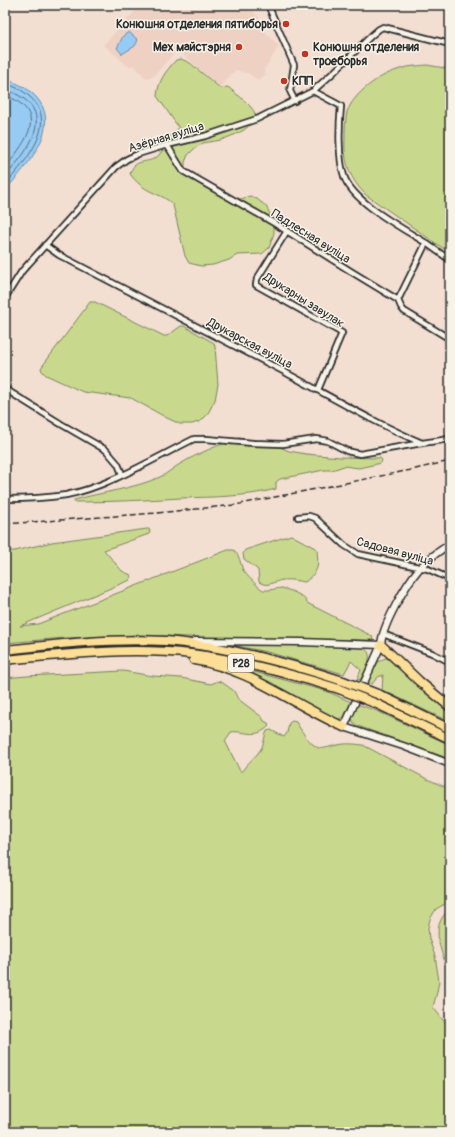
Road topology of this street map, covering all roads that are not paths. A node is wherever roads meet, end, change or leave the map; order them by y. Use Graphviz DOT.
graph roads {
  1 [pos="268,5"];
  2 [pos="450,44"];
  3 [pos="313,91"];
  4 [pos="294,100"];
  5 [pos="167,145"];
  6 [pos="287,232"];
  7 [pos="426,243"];
  8 [pos="45,245"];
  9 [pos="450,260"];
  10 [pos="5,298"];
  11 [pos="398,300"];
  12 [pos="450,339"];
  13 [pos="5,389"];
  14 [pos="318,390"];
  15 [pos="450,439"];
  16 [pos="422,443"];
  17 [pos="122,474"];
  18 [pos="5,499"];
  19 [pos="298,517"];
  20 [pos="450,544"];
  21 [pos="419,568"];
  22 [pos="450,579"];
  23 [pos="383,634"];
  24 [pos="165,641"];
  25 [pos="381,646"];
  26 [pos="5,650"];
  27 [pos="139,652"];
  28 [pos="5,660"];
  29 [pos="450,662"];
  30 [pos="450,707"];
  31 [pos="344,727"];
  32 [pos="450,729"];
  33 [pos="450,740"];
  34 [pos="450,764"];
  1 -- 4 [label="street"];
  2 -- 3 [label="street, Азёрная вуліца"];
  3 -- 4 [label="street, Азёрная вуліца"];
  3 -- 7 [label="street"];
  4 -- 5 [label="street, Азёрная вуліца"];
  5 -- 6 [label="street, Падлесная вуліца"];
  5 -- 8 [label="street, Азёрная вуліца"];
  6 -- 11 [label="street, Падлесная вуліца"];
  6 -- 14 [label="street, Друкарны завулак"];
  7 -- 9 [label="street"];
  7 -- 11 [label="street"];
  8 -- 10 [label="street, Азёрная вуліца"];
  8 -- 14 [label="street, Друкарская вуліца"];
  11 -- 12 [label="street, Падлесная вуліца"];
  13 -- 17 [label="street"];
  14 -- 16 [label="street, Друкарская вуліца"];
  15 -- 16 [label="street"];
  16 -- 17 [label="street"];
  17 -- 18 [label="street"];
  19 -- 21 [label="street, Садовая вуліца"];
  20 -- 21 [label="street"];
  21 -- 22 [label="street, Садовая вуліца"];
  21 -- 23 [label="street"];
  23 -- 25 [label="street"];
  23 -- 29 [label="street"];
  24 -- 25 [label="street"];
  24 -- 26 [label="highway, Р28"];
  24 -- 32 [label="highway, Р28, bridge"];
  25 -- 30 [label="highway"];
  25 -- 31 [label="street"];
  27 -- 28 [label="highway, Р28"];
  27 -- 31 [label="highway"];
  27 -- 33 [label="highway, Р28, bridge"];
  31 -- 34 [label="street"];
}
